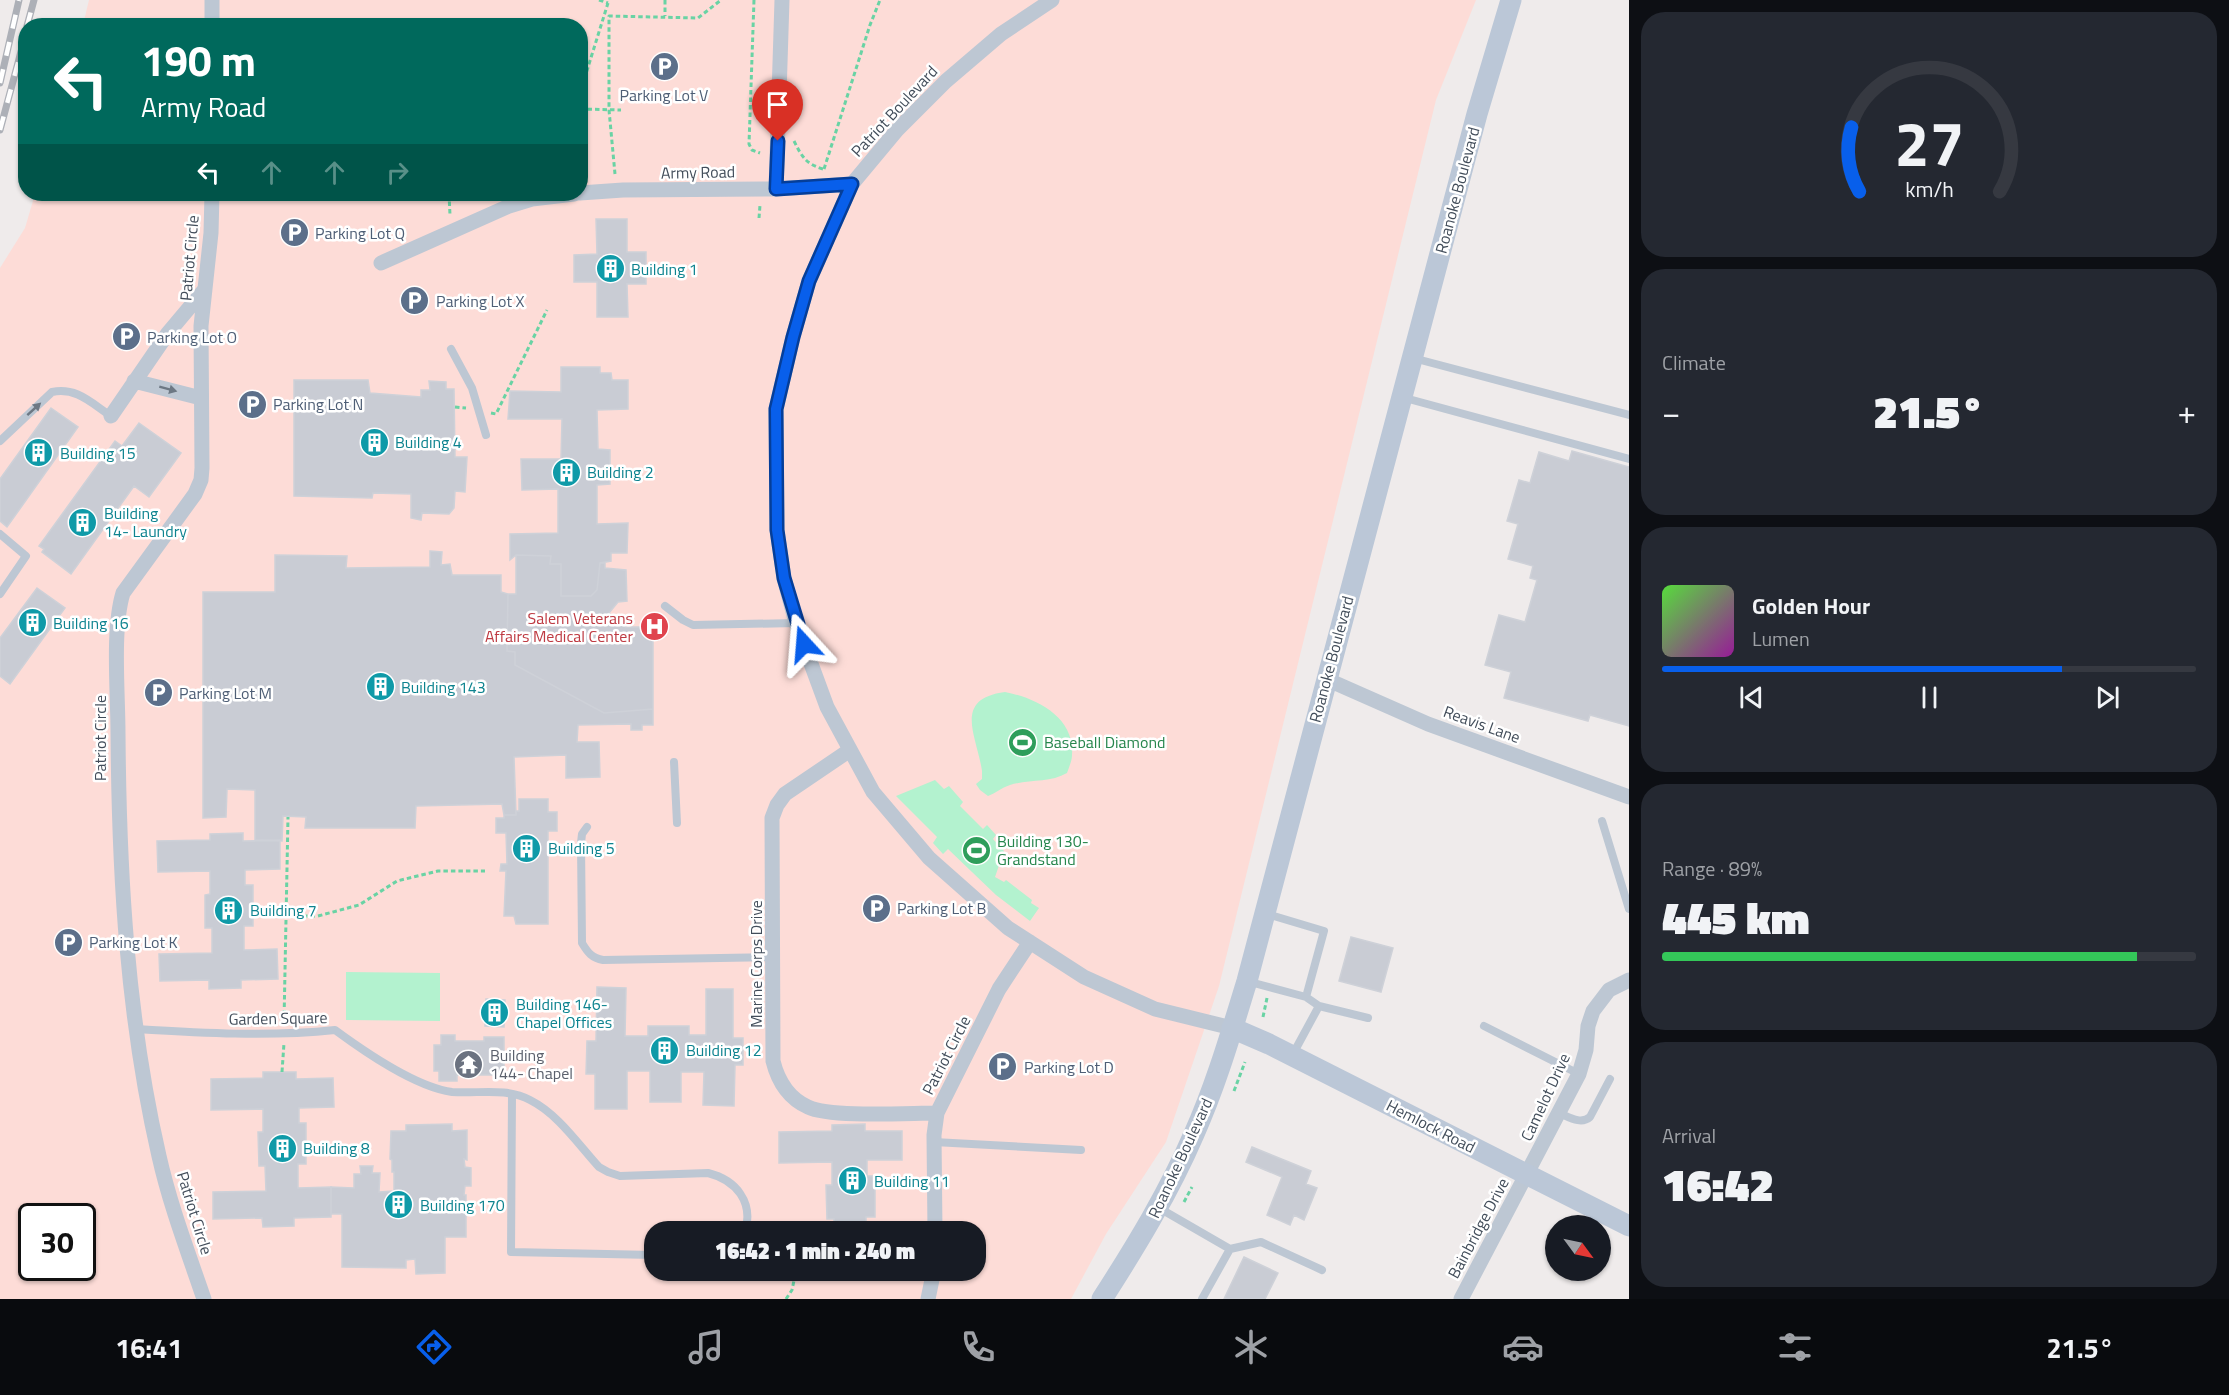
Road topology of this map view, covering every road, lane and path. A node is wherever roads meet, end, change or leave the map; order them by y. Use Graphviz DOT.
graph roads {
  1 [pos="212,0"];
  2 [pos="599,0"];
  3 [pos="665,0"];
  4 [pos="721,0"];
  5 [pos="754,0"];
  6 [pos="782,0"];
  7 [pos="880,0"];
  8 [pos="1052,0"];
  9 [pos="1511,0"];
  10 [pos="608,3"];
  11 [pos="609,16"];
  12 [pos="665,17"];
  13 [pos="212,18"];
  14 [pos="588,67"];
  15 [pos="588,110"];
  16 [pos="609,110"];
  17 [pos="621,110"];
  18 [pos="794,139"];
  19 [pos="823,169"];
  20 [pos="833,169"];
  21 [pos="615,176"];
  22 [pos="852,184"];
  23 [pos="760,189"];
  24 [pos="776,189"];
  25 [pos="588,192"];
  26 [pos="212,201"];
  27 [pos="449,201"];
  28 [pos="529,201"];
  29 [pos="759,218"];
  30 [pos="451,223"];
  31 [pos="381,263"];
  32 [pos="205,289"];
  33 [pos="547,310"];
  34 [pos="450,349"];
  35 [pos="1412,357"];
  36 [pos="134,381"];
  37 [pos="1401,397"];
  38 [pos="201,399"];
  39 [pos="496,414"];
  40 [pos="1629,415"];
  41 [pos="111,416"];
  42 [pos="486,435"];
  43 [pos="0,441"];
  44 [pos="1629,459"];
  45 [pos="0,534"];
  46 [pos="0,594"];
  47 [pos="665,606"];
  48 [pos="796,623"];
  49 [pos="1326,679"];
  50 [pos="850,750"];
  51 [pos="674,762"];
  52 [pos="1629,797"];
  53 [pos="288,817"];
  54 [pos="1602,821"];
  55 [pos="677,823"];
  56 [pos="587,827"];
  57 [pos="485,871"];
  58 [pos="1629,909"];
  59 [pos="1265,914"];
  60 [pos="288,916"];
  61 [pos="1030,942"];
  62 [pos="774,957"];
  63 [pos="1629,980"];
  64 [pos="1247,981"];
  65 [pos="1306,997"];
  66 [pos="1260,1006"];
  67 [pos="1319,1006"];
  68 [pos="1265,1008"];
  69 [pos="1368,1018"];
  70 [pos="1484,1026"];
  71 [pos="1232,1028"];
  72 [pos="136,1029"];
  73 [pos="284,1033"];
  74 [pos="1292,1056"];
  75 [pos="1245,1062"];
  76 [pos="282,1072"];
  77 [pos="1579,1074"];
  78 [pos="1610,1078"];
  79 [pos="1234,1091"];
  80 [pos="512,1094"];
  81 [pos="938,1113"];
  82 [pos="1559,1113"];
  83 [pos="934,1142"];
  84 [pos="1081,1150"];
  85 [pos="1527,1174"];
  86 [pos="1192,1186"];
  87 [pos="1184,1202"];
  88 [pos="1157,1208"];
  89 [pos="748,1221"];
  90 [pos="935,1221"];
  91 [pos="1629,1226"];
  92 [pos="1230,1249"];
  93 [pos="644,1256"];
  94 [pos="1322,1270"];
  95 [pos="794,1281"];
  96 [pos="932,1281"];
  97 [pos="204,1299"];
  98 [pos="786,1299"];
  99 [pos="928,1299"];
  100 [pos="1102,1299"];
  101 [pos="1202,1299"];
  102 [pos="1461,1299"];
  1 -- 13 [label="street"];
  2 -- 10 [label="path"];
  3 -- 12 [label="path"];
  4 -- 12 [label="path"];
  5 -- 23 [label="path"];
  6 -- 24 [label="street"];
  7 -- 19 [label="path"];
  8 -- 22 [label="street, Patriot Boulevard"];
  9 -- 35 [label="main road, Roanoke Boulevard"];
  10 -- 11 [label="path"];
  10 -- 14 [label="path"];
  11 -- 12 [label="path"];
  11 -- 16 [label="path"];
  15 -- 16 [label="path"];
  16 -- 17 [label="path"];
  16 -- 21 [label="path"];
  18 -- 19 [label="path"];
  19 -- 20 [label="path"];
  22 -- 24 [label="street, Army Road"];
  22 -- 48 [label="street, Patriot Boulevard"];
  23 -- 24 [label="street, Army Road"];
  23 -- 25 [label="street, Army Road"];
  23 -- 29 [label="path"];
  26 -- 32 [label="street, Patriot Circle"];
  27 -- 30 [label="path"];
  28 -- 31 [label="street"];
  32 -- 36 [label="street"];
  32 -- 38 [label="street, Patriot Circle"];
  33 -- 39 [label="path"];
  34 -- 42 [label="lane"];
  35 -- 37 [label="main road, Roanoke Boulevard"];
  35 -- 40 [label="lane"];
  36 -- 38 [label="street, one-way"];
  36 -- 41 [label="street"];
  37 -- 44 [label="lane"];
  37 -- 49 [label="main road, Roanoke Boulevard"];
  38 -- 72 [label="street, Patriot Circle"];
  43 -- 41 [label="lane, one-way"];
  45 -- 46 [label="lane"];
  47 -- 48 [label="lane"];
  48 -- 50 [label="street, Patriot Boulevard"];
  49 -- 52 [label="street, Reavis Lane"];
  49 -- 59 [label="main road, Roanoke Boulevard"];
  50 -- 61 [label="street, Patriot Boulevard"];
  50 -- 62 [label="street, Marine Corps Drive"];
  51 -- 55 [label="lane"];
  53 -- 60 [label="path"];
  54 -- 58 [label="lane"];
  56 -- 62 [label="lane"];
  57 -- 60 [label="path"];
  59 -- 64 [label="main road, Roanoke Boulevard"];
  59 -- 65 [label="lane"];
  60 -- 73 [label="path"];
  61 -- 71 [label="street, Patriot Boulevard"];
  61 -- 81 [label="street, Patriot Circle"];
  62 -- 81 [label="street, Marine Corps Drive"];
  63 -- 77 [label="street, Camelot Drive"];
  64 -- 65 [label="lane"];
  64 -- 71 [label="main road, Roanoke Boulevard"];
  65 -- 67 [label="lane"];
  66 -- 68 [label="path"];
  67 -- 69 [label="lane"];
  67 -- 74 [label="lane"];
  70 -- 77 [label="lane"];
  71 -- 74 [label="main road, Hemlock Road"];
  71 -- 88 [label="main road, Roanoke Boulevard"];
  72 -- 73 [label="lane, Garden Square"];
  72 -- 97 [label="street, Patriot Circle"];
  73 -- 76 [label="path"];
  73 -- 80 [label="lane, Garden Square"];
  74 -- 85 [label="main road, Hemlock Road"];
  75 -- 79 [label="path"];
  77 -- 82 [label="street, Camelot Drive"];
  78 -- 82 [label="lane"];
  80 -- 89 [label="lane, Garden Square"];
  80 -- 93 [label="lane"];
  81 -- 83 [label="street, Patriot Circle"];
  82 -- 85 [label="street, Camelot Drive"];
  83 -- 84 [label="lane"];
  83 -- 90 [label="street, Patriot Circle"];
  85 -- 91 [label="main road, Hemlock Road"];
  85 -- 102 [label="street, Bainbridge Drive"];
  86 -- 87 [label="path"];
  88 -- 92 [label="lane"];
  88 -- 100 [label="main road, Roanoke Boulevard"];
  92 -- 94 [label="lane"];
  92 -- 101 [label="lane"];
  95 -- 98 [label="path"];
  96 -- 99 [label="street"];
}
